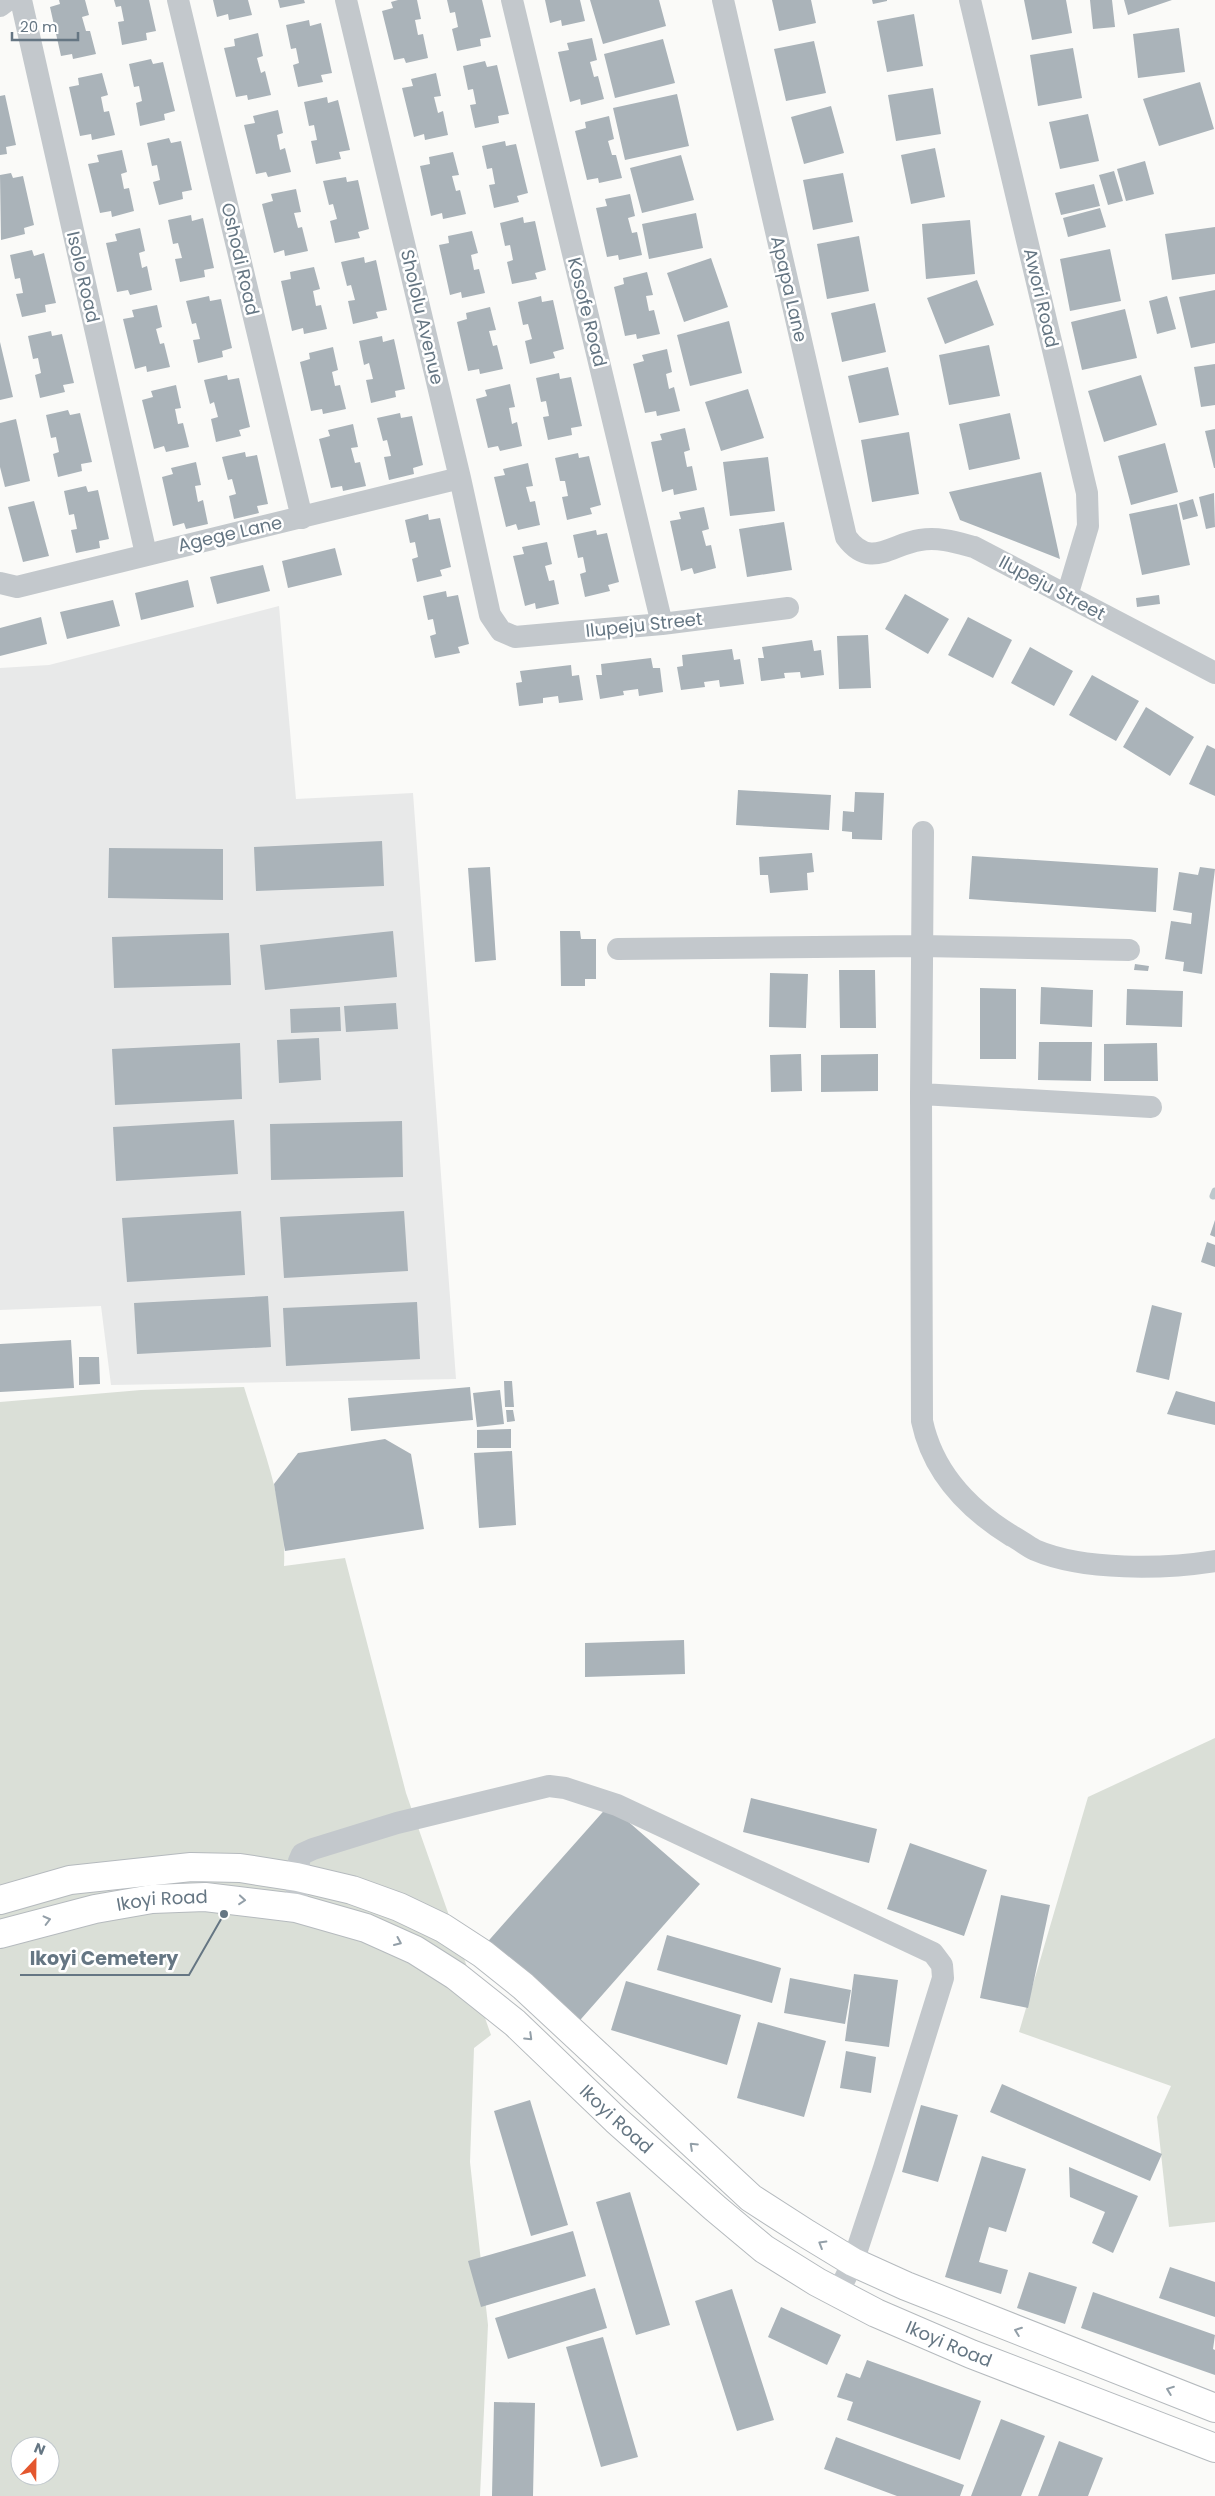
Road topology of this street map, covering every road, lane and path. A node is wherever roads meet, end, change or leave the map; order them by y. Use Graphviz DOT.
graph roads {
  1 [pos="8,0"];
  2 [pos="20,0"];
  3 [pos="178,0"];
  4 [pos="346,0"];
  5 [pos="512,0"];
  6 [pos="724,0"];
  7 [pos="970,0"];
  8 [pos="0,6"];
  9 [pos="460,478"];
  10 [pos="302,518"];
  11 [pos="146,554"];
  12 [pos="881,554"];
  13 [pos="0,583"];
  14 [pos="1067,596"];
  15 [pos="788,608"];
  16 [pos="662,624"];
  17 [pos="501,631"];
  18 [pos="1215,673"];
  19 [pos="923,832"];
  20 [pos="921,946"];
  21 [pos="618,949"];
  22 [pos="1129,950"];
  23 [pos="920,1094"];
  24 [pos="1151,1107"];
  25 [pos="1215,1561"];
  26 [pos="297,1877"];
  27 [pos="0,1900"];
  28 [pos="296,1908"];
  29 [pos="0,1934"];
  30 [pos="852,2262"];
  31 [pos="838,2293"];
  32 [pos="1215,2408"];
  33 [pos="1215,2448"];
  1 -- 8 [label="street"];
  2 -- 11 [label="street, Isolo Road"];
  3 -- 10 [label="street, Oshodi Road"];
  4 -- 9 [label="street, Shololu Avenue"];
  5 -- 16 [label="street, Kosofe Road"];
  6 -- 12 [label="street, Apapa Lane"];
  7 -- 14 [label="street, Awori Road"];
  9 -- 10 [label="street, Agege Lane"];
  9 -- 17 [label="street, Shololu Avenue"];
  10 -- 11 [label="street, Agege Lane"];
  11 -- 13 [label="street, Agege Lane"];
  12 -- 14 [label="street, Ilupeju Street"];
  14 -- 18 [label="street, Ilupeju Street"];
  15 -- 16 [label="street, Ilupeju Street"];
  16 -- 17 [label="street, Ilupeju Street"];
  19 -- 20 [label="street"];
  20 -- 21 [label="street"];
  20 -- 22 [label="street"];
  20 -- 23 [label="street"];
  23 -- 24 [label="street"];
  23 -- 25 [label="street"];
  26 -- 27 [label="main road, Ikoyi Road"];
  26 -- 28 [label="street"];
  30 -- 26 [label="main road, Ikoyi Road, one-way"];
  26 -- 30 [label="street"];
  29 -- 28 [label="main road, Ikoyi Road, one-way"];
  28 -- 31 [label="main road, Ikoyi Road, one-way"];
  30 -- 31 [label="street"];
  32 -- 30 [label="main road, Ikoyi Road, one-way"];
  31 -- 33 [label="main road, Ikoyi Road"];
}
